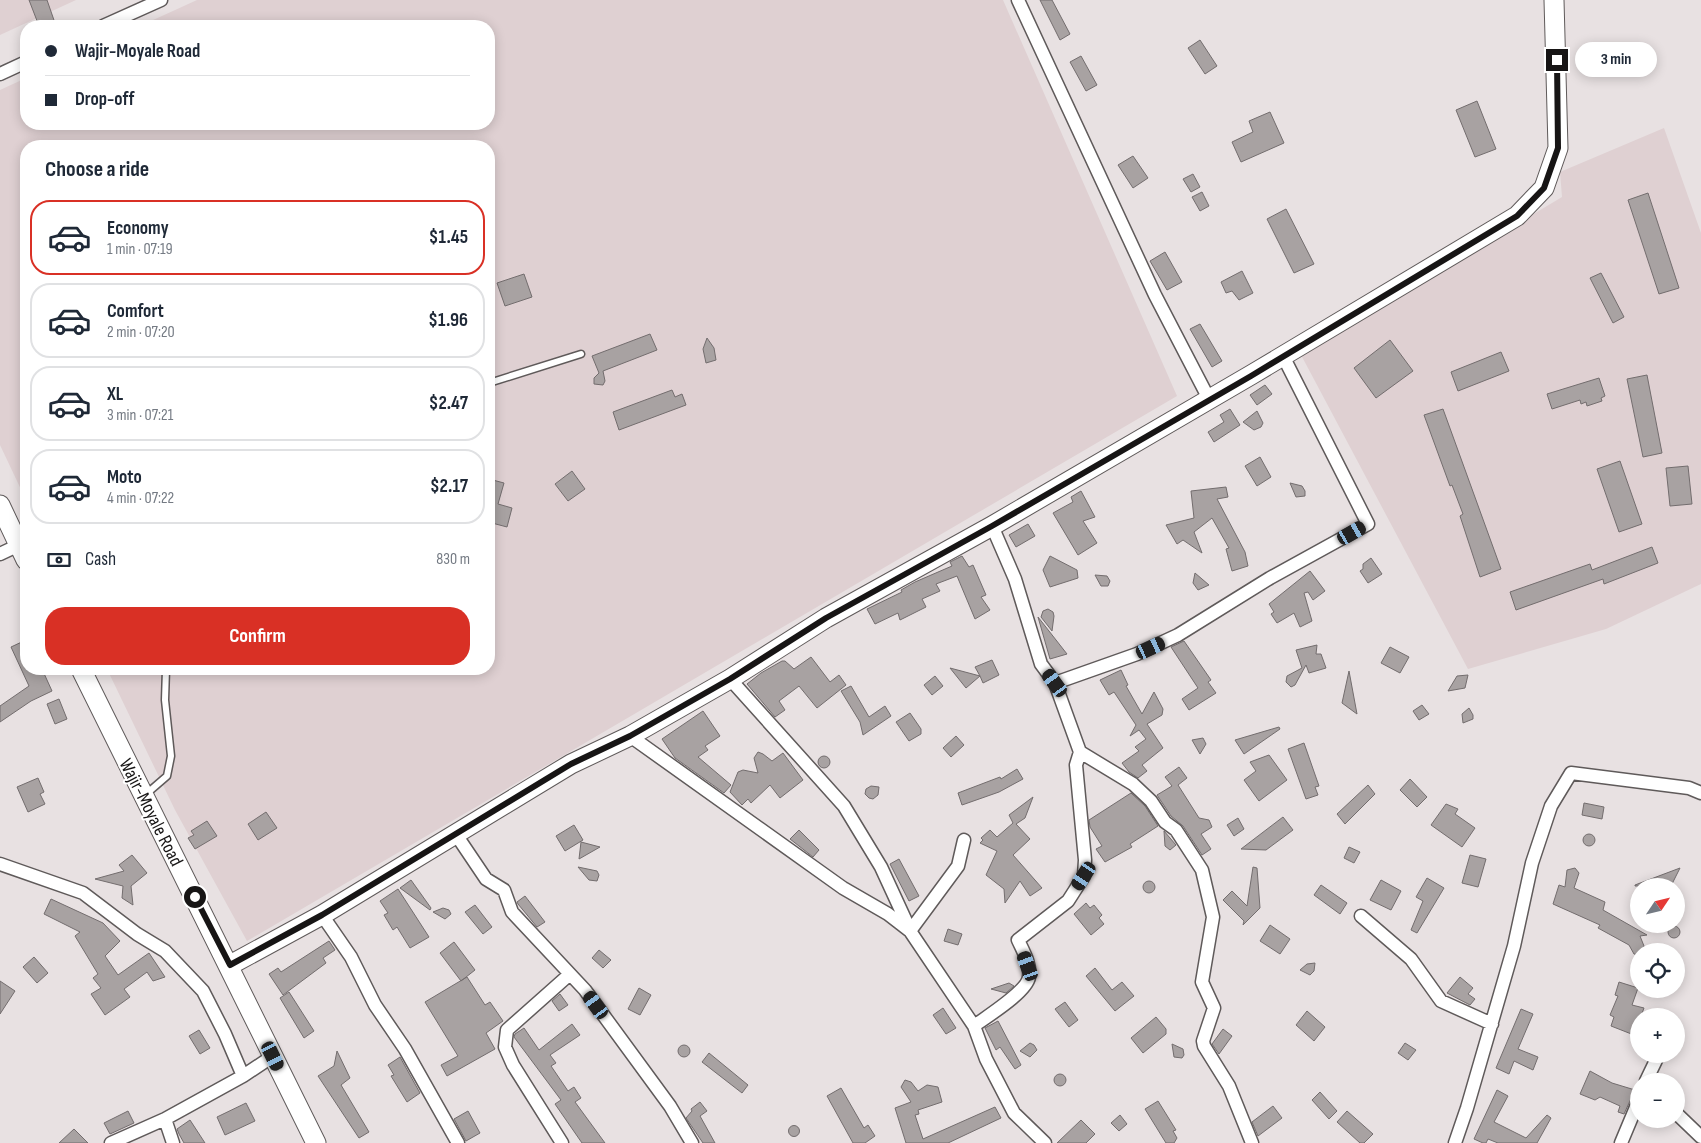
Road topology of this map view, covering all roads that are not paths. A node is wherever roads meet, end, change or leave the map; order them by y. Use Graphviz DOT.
graph roads {
  1 [pos="161,0"];
  2 [pos="1018,0"];
  3 [pos="1554,0"];
  4 [pos="117,20"];
  5 [pos="20,65"];
  6 [pos="0,74"];
  7 [pos="581,354"];
  8 [pos="1283,356"];
  9 [pos="495,381"];
  10 [pos="1209,398"];
  11 [pos="0,505"];
  12 [pos="992,526"];
  13 [pos="20,549"];
  14 [pos="20,553"];
  15 [pos="0,554"];
  16 [pos="84,675"];
  17 [pos="166,675"];
  18 [pos="730,679"];
  19 [pos="1055,683"];
  20 [pos="630,736"];
  21 [pos="1080,752"];
  22 [pos="1701,793"];
  23 [pos="144,796"];
  24 [pos="455,833"];
  25 [pos="964,840"];
  26 [pos="0,864"];
  27 [pos="322,915"];
  28 [pos="1362,916"];
  29 [pos="910,931"];
  30 [pos="230,965"];
  31 [pos="570,974"];
  32 [pos="1492,1024"];
  33 [pos="974,1026"];
  34 [pos="273,1056"];
  35 [pos="243,1076"];
  36 [pos="165,1119"];
  37 [pos="1630,1122"];
  38 [pos="1685,1122"];
  39 [pos="1701,1137"];
  40 [pos="111,1143"];
  41 [pos="173,1143"];
  42 [pos="316,1143"];
  43 [pos="458,1143"];
  44 [pos="562,1143"];
  45 [pos="692,1143"];
  46 [pos="1044,1143"];
  47 [pos="1252,1143"];
  48 [pos="1455,1143"];
  49 [pos="1621,1143"];
  1 -- 4 [label="street"];
  2 -- 10 [label="street"];
  3 -- 8 [label="street"];
  5 -- 6 [label="street"];
  7 -- 9 [label="lane"];
  8 -- 10 [label="street"];
  8 -- 19 [label="street"];
  10 -- 12 [label="street"];
  11 -- 13 [label="street"];
  12 -- 18 [label="street"];
  12 -- 19 [label="street"];
  14 -- 15 [label="street"];
  16 -- 23 [label="street, Wajir-Moyale Road"];
  17 -- 23 [label="lane"];
  18 -- 20 [label="street"];
  18 -- 29 [label="street"];
  19 -- 21 [label="street"];
  20 -- 24 [label="street"];
  20 -- 29 [label="street"];
  21 -- 33 [label="street"];
  21 -- 47 [label="street"];
  22 -- 32 [label="street"];
  23 -- 30 [label="street, Wajir-Moyale Road"];
  24 -- 27 [label="street"];
  24 -- 31 [label="street"];
  25 -- 29 [label="street"];
  26 -- 35 [label="street"];
  27 -- 30 [label="street"];
  27 -- 43 [label="street"];
  28 -- 32 [label="street"];
  29 -- 33 [label="street"];
  30 -- 34 [label="street, Wajir-Moyale Road"];
  31 -- 44 [label="street"];
  31 -- 45 [label="street"];
  32 -- 48 [label="street"];
  33 -- 46 [label="street"];
  34 -- 35 [label="street"];
  34 -- 42 [label="street, Wajir-Moyale Road"];
  35 -- 36 [label="street"];
  36 -- 40 [label="street"];
  36 -- 41 [label="street"];
  37 -- 49 [label="street"];
  38 -- 39 [label="street"];
}
